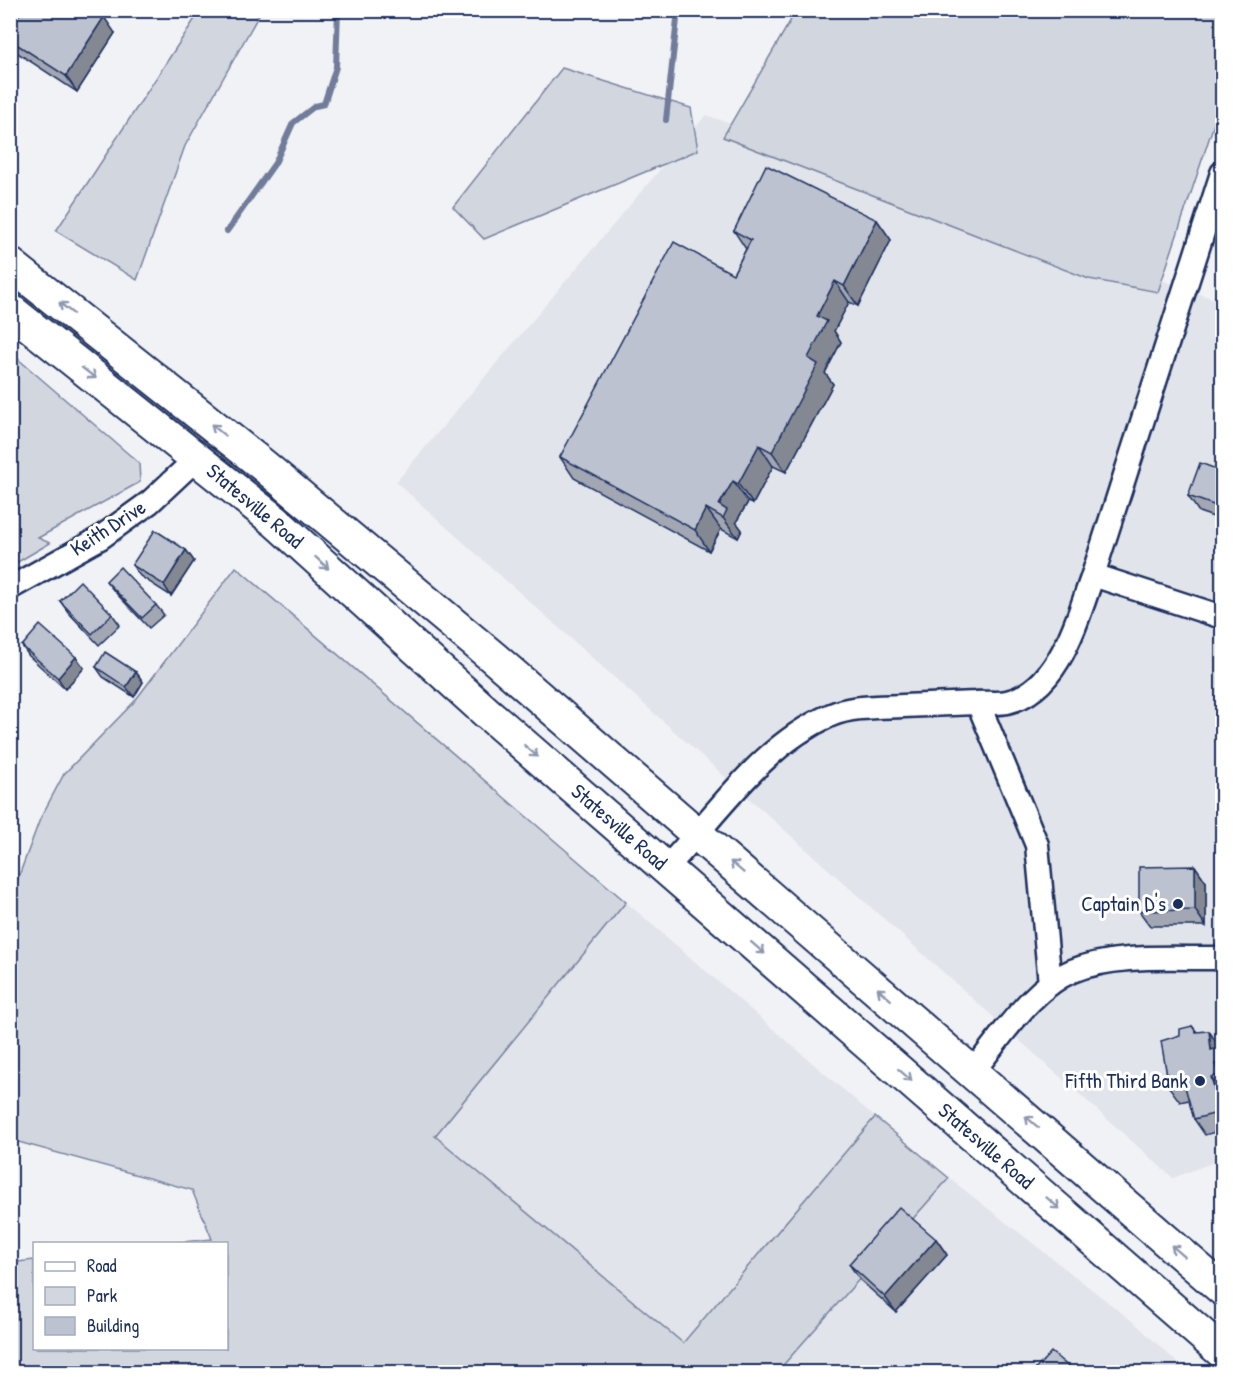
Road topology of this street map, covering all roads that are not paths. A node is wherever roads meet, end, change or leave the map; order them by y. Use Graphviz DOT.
graph roads {
  1 [pos="1222,173"];
  2 [pos="10,264"];
  3 [pos="10,310"];
  4 [pos="197,458"];
  5 [pos="1093,575"];
  6 [pos="10,588"];
  7 [pos="1222,617"];
  8 [pos="978,703"];
  9 [pos="699,834"];
  10 [pos="666,868"];
  11 [pos="1222,958"];
  12 [pos="1050,984"];
  13 [pos="973,1071"];
  14 [pos="1222,1289"];
  15 [pos="1222,1352"];
  1 -- 5 [label="street"];
  9 -- 2 [label="main road, Statesville Road, one-way"];
  3 -- 4 [label="main road, Statesville Road, one-way"];
  4 -- 6 [label="street, Keith Drive"];
  4 -- 10 [label="main road, Statesville Road, one-way"];
  5 -- 7 [label="street"];
  5 -- 8 [label="street"];
  8 -- 9 [label="street"];
  8 -- 12 [label="street"];
  9 -- 10 [label="street"];
  13 -- 9 [label="main road, Statesville Road, one-way"];
  10 -- 15 [label="main road, Statesville Road, one-way"];
  11 -- 12 [label="street"];
  12 -- 13 [label="street"];
  14 -- 13 [label="main road, Statesville Road, one-way"];
}
